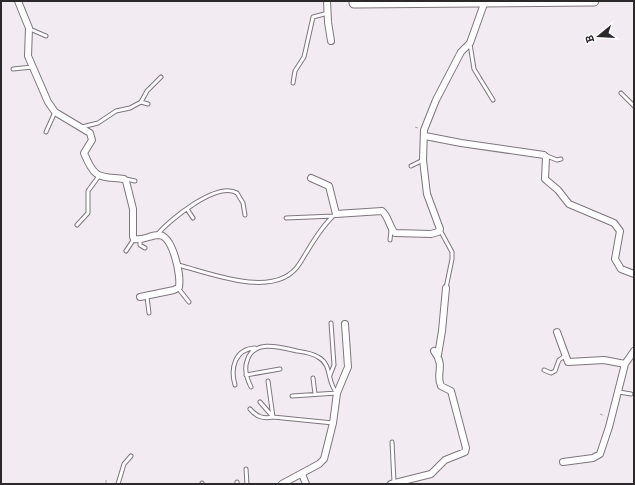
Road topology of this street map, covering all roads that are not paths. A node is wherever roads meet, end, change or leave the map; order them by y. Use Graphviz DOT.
graph roads {
  1 [pos="18,1"];
  2 [pos="328,1"];
  3 [pos="594,1"];
  4 [pos="354,2"];
  5 [pos="484,2"];
  6 [pos="328,13"];
  7 [pos="29,28"];
  8 [pos="46,36"];
  9 [pos="331,41"];
  10 [pos="470,43"];
  11 [pos="32,67"];
  12 [pos="12,69"];
  13 [pos="161,77"];
  14 [pos="293,83"];
  15 [pos="621,93"];
  16 [pos="493,100"];
  17 [pos="141,102"];
  18 [pos="148,104"];
  19 [pos="634,106"];
  20 [pos="55,112"];
  21 [pos="81,127"];
  22 [pos="46,132"];
  23 [pos="425,136"];
  24 [pos="545,156"];
  25 [pos="561,159"];
  26 [pos="423,160"];
  27 [pos="411,166"];
  28 [pos="99,176"];
  29 [pos="311,178"];
  30 [pos="124,179"];
  31 [pos="135,181"];
  32 [pos="187,209"];
  33 [pos="245,215"];
  34 [pos="335,215"];
  35 [pos="193,218"];
  36 [pos="286,218"];
  37 [pos="77,225"];
  38 [pos="392,229"];
  39 [pos="440,229"];
  40 [pos="157,235"];
  41 [pos="137,239"];
  42 [pos="390,240"];
  43 [pos="145,248"];
  44 [pos="126,251"];
  45 [pos="178,265"];
  46 [pos="634,274"];
  47 [pos="178,288"];
  48 [pos="446,288"];
  49 [pos="143,297"];
  50 [pos="189,302"];
  51 [pos="149,313"];
  52 [pos="331,323"];
  53 [pos="345,324"];
  54 [pos="557,332"];
  55 [pos="255,348"];
  56 [pos="634,351"];
  57 [pos="565,356"];
  58 [pos="625,364"];
  59 [pos="280,369"];
  60 [pos="544,370"];
  61 [pos="246,375"];
  62 [pos="330,375"];
  63 [pos="313,378"];
  64 [pos="268,381"];
  65 [pos="235,385"];
  66 [pos="251,387"];
  67 [pos="618,392"];
  68 [pos="337,393"];
  69 [pos="315,394"];
  70 [pos="631,394"];
  71 [pos="292,396"];
  72 [pos="260,402"];
  73 [pos="250,409"];
  74 [pos="273,417"];
  75 [pos="333,423"];
  76 [pos="392,442"];
  77 [pos="131,456"];
  78 [pos="563,462"];
  79 [pos="246,469"];
  80 [pos="302,474"];
  81 [pos="393,483"];
  82 [pos="118,484"];
  83 [pos="247,484"];
  84 [pos="282,484"];
  85 [pos="306,484"];
  1 -- 7 [label="street"];
  2 -- 6 [label="street"];
  3 -- 5 [label="main road"];
  4 -- 5 [label="main road"];
  5 -- 10 [label="street"];
  6 -- 9 [label="street"];
  6 -- 14 [label="lane"];
  7 -- 8 [label="lane"];
  7 -- 11 [label="street"];
  10 -- 16 [label="lane"];
  10 -- 23 [label="street"];
  11 -- 12 [label="lane"];
  11 -- 20 [label="street"];
  13 -- 17 [label="lane"];
  15 -- 19 [label="lane"];
  17 -- 18 [label="lane"];
  17 -- 21 [label="lane"];
  20 -- 21 [label="street"];
  20 -- 22 [label="lane"];
  21 -- 28 [label="street"];
  23 -- 24 [label="street"];
  23 -- 26 [label="street"];
  24 -- 25 [label="lane"];
  24 -- 46 [label="street"];
  26 -- 27 [label="lane"];
  26 -- 39 [label="street"];
  28 -- 30 [label="street"];
  28 -- 37 [label="lane"];
  29 -- 34 [label="street"];
  30 -- 31 [label="lane"];
  30 -- 41 [label="street"];
  32 -- 33 [label="lane"];
  32 -- 35 [label="lane"];
  32 -- 40 [label="lane"];
  34 -- 36 [label="lane"];
  34 -- 38 [label="street"];
  34 -- 45 [label="lane"];
  38 -- 39 [label="street"];
  38 -- 42 [label="lane"];
  39 -- 48 [label="lane"];
  40 -- 41 [label="street"];
  40 -- 45 [label="street"];
  41 -- 43 [label="lane"];
  41 -- 44 [label="lane"];
  45 -- 47 [label="street"];
  47 -- 49 [label="street"];
  47 -- 50 [label="lane"];
  48 -- 81 [label="street"];
  49 -- 51 [label="lane"];
  52 -- 62 [label="lane"];
  53 -- 68 [label="street"];
  54 -- 57 [label="street"];
  55 -- 61 [label="lane"];
  55 -- 62 [label="lane"];
  55 -- 65 [label="lane"];
  56 -- 58 [label="street"];
  57 -- 58 [label="street"];
  57 -- 60 [label="lane"];
  58 -- 67 [label="street"];
  59 -- 61 [label="lane"];
  61 -- 66 [label="lane"];
  62 -- 68 [label="lane"];
  63 -- 69 [label="lane"];
  64 -- 74 [label="lane"];
  67 -- 70 [label="lane"];
  67 -- 78 [label="street"];
  68 -- 69 [label="lane"];
  68 -- 75 [label="street"];
  69 -- 71 [label="lane"];
  72 -- 74 [label="lane"];
  73 -- 74 [label="lane"];
  74 -- 75 [label="lane"];
  75 -- 80 [label="street"];
  76 -- 81 [label="lane"];
  77 -- 82 [label="lane"];
  79 -- 83 [label="lane"];
  80 -- 84 [label="street"];
  80 -- 85 [label="street"];
}
